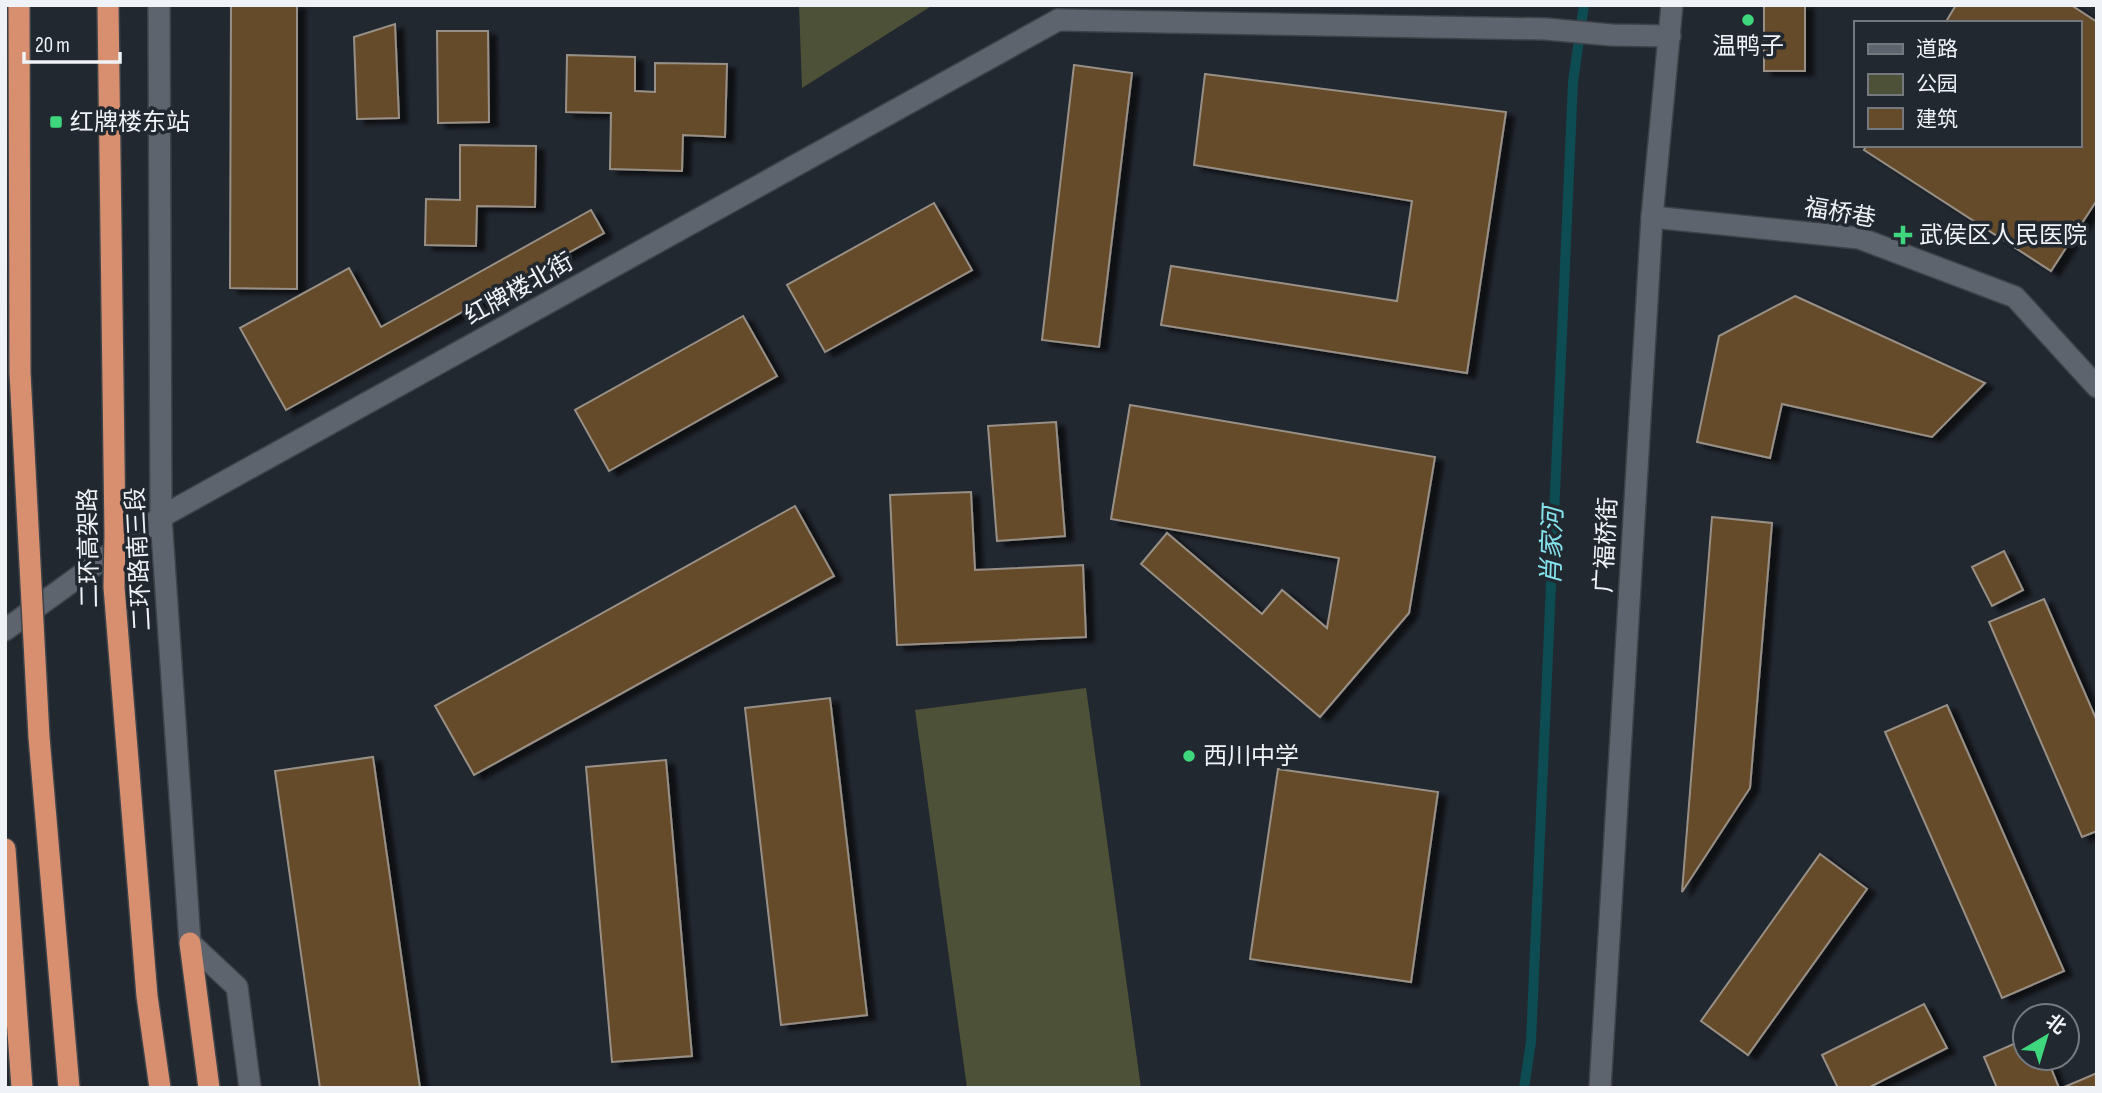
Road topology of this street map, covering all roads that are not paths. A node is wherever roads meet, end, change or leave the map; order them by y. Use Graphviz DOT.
graph roads {
  1 [pos="19,5"];
  2 [pos="108,5"];
  3 [pos="159,5"];
  4 [pos="1672,5"];
  5 [pos="1058,12"];
  6 [pos="1670,36"];
  7 [pos="1652,217"];
  8 [pos="2097,387"];
  9 [pos="161,517"];
  10 [pos="5,630"];
  11 [pos="5,849"];
  12 [pos="190,943"];
  13 [pos="22,1088"];
  14 [pos="69,1088"];
  15 [pos="160,1088"];
  16 [pos="209,1088"];
  17 [pos="250,1088"];
  18 [pos="1600,1088"];
  1 -- 14 [label="highway, bridge"];
  2 -- 15 [label="highway, 二环高架路, bridge"];
  3 -- 9 [label="street, 二环路南三段"];
  4 -- 6 [label="street, 广福桥街"];
  5 -- 6 [label="street"];
  5 -- 9 [label="street, 红牌楼北街"];
  6 -- 7 [label="street, 广福桥街"];
  7 -- 8 [label="street, 福桥巷"];
  7 -- 18 [label="street, 广福桥街"];
  9 -- 10 [label="street, 红牌楼北街"];
  9 -- 12 [label="street, 二环路南三段"];
  11 -- 13 [label="highway"];
  12 -- 16 [label="highway"];
  12 -- 17 [label="street"];
}
